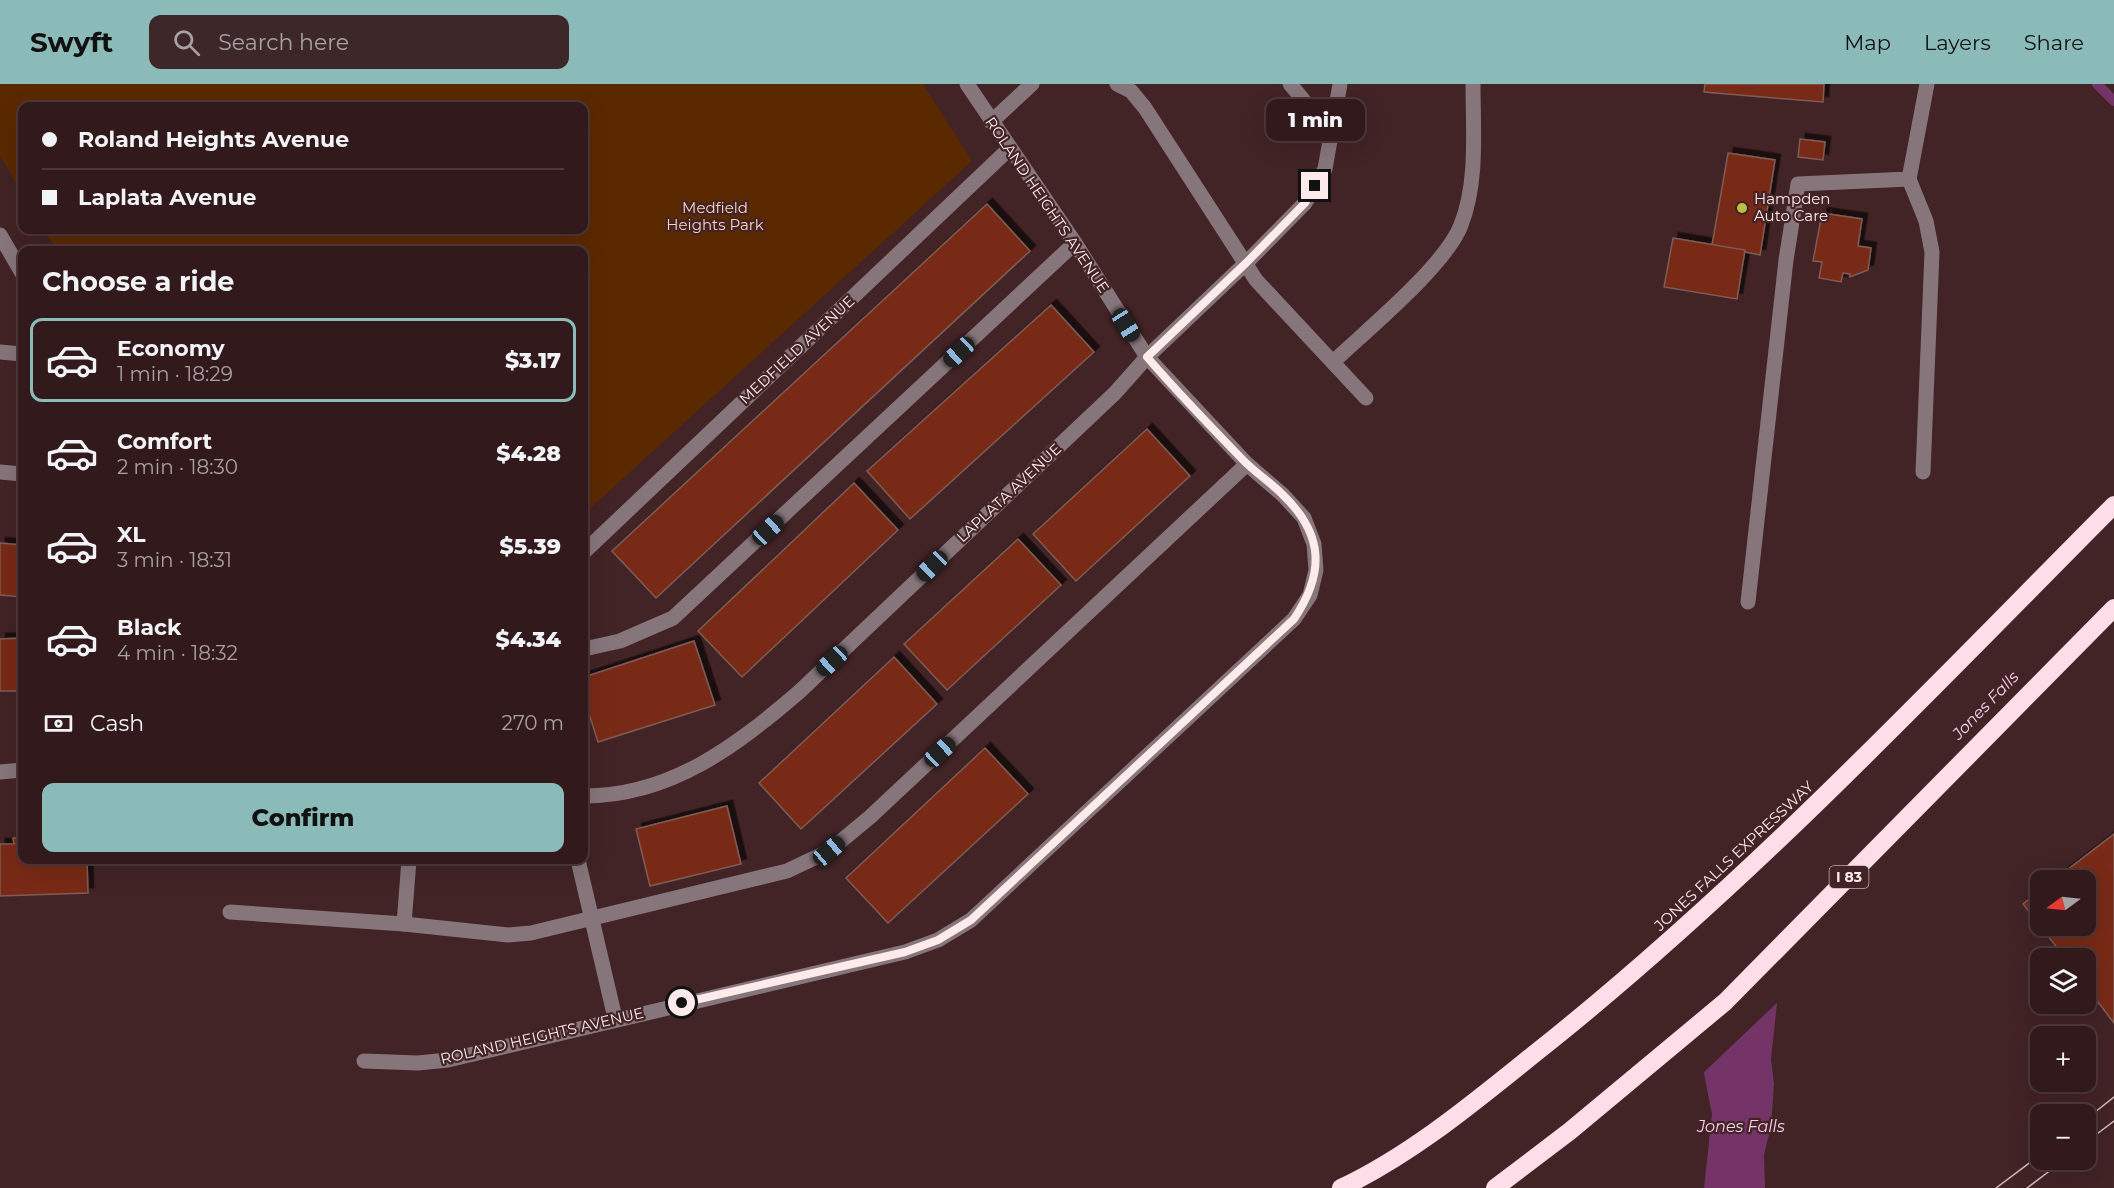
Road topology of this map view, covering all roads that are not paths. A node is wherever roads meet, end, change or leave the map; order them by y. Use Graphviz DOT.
graph roads {
  1 [pos="967,84"];
  2 [pos="1032,84"];
  3 [pos="1117,84"];
  4 [pos="1290,84"];
  5 [pos="1340,84"];
  6 [pos="1473,84"];
  7 [pos="1927,84"];
  8 [pos="991,122"];
  9 [pos="1335,126"];
  10 [pos="1010,148"];
  11 [pos="1909,179"];
  12 [pos="0,235"];
  13 [pos="1075,243"];
  14 [pos="1246,263"];
  15 [pos="18,266"];
  16 [pos="0,352"];
  17 [pos="18,354"];
  18 [pos="1147,357"];
  19 [pos="1333,362"];
  20 [pos="1366,398"];
  21 [pos="1247,464"];
  22 [pos="0,472"];
  23 [pos="1923,472"];
  24 [pos="18,474"];
  25 [pos="2114,505"];
  26 [pos="588,548"];
  27 [pos="1748,602"];
  28 [pos="2114,608"];
  29 [pos="588,648"];
  30 [pos="18,770"];
  31 [pos="0,772"];
  32 [pos="588,796"];
  33 [pos="409,864"];
  34 [pos="579,864"];
  35 [pos="230,912"];
  36 [pos="593,919"];
  37 [pos="404,924"];
  38 [pos="615,1018"];
  39 [pos="364,1061"];
  40 [pos="1341,1188"];
  41 [pos="1495,1188"];
  1 -- 8 [label="street, ROLAND HEIGHTS AVENUE"];
  2 -- 8 [label="street"];
  3 -- 14 [label="street"];
  4 -- 9 [label="street"];
  5 -- 9 [label="street, LAPLATA AVENUE"];
  6 -- 19 [label="street"];
  7 -- 11 [label="street"];
  8 -- 10 [label="street, ROLAND HEIGHTS AVENUE"];
  9 -- 14 [label="street, LAPLATA AVENUE"];
  10 -- 13 [label="street, ROLAND HEIGHTS AVENUE"];
  10 -- 26 [label="street, MEDFIELD AVENUE"];
  11 -- 23 [label="street"];
  11 -- 27 [label="street"];
  12 -- 15 [label="street"];
  13 -- 18 [label="street, ROLAND HEIGHTS AVENUE"];
  13 -- 29 [label="street"];
  14 -- 18 [label="street, LAPLATA AVENUE"];
  14 -- 19 [label="street"];
  16 -- 17 [label="street"];
  18 -- 21 [label="street, ROLAND HEIGHTS AVENUE"];
  18 -- 32 [label="street, LAPLATA AVENUE"];
  19 -- 20 [label="street"];
  21 -- 36 [label="street"];
  21 -- 38 [label="street, ROLAND HEIGHTS AVENUE"];
  22 -- 24 [label="street"];
  25 -- 40 [label="highway, JONES FALLS EXPRESSWAY"];
  28 -- 41 [label="highway, I 83"];
  30 -- 31 [label="street"];
  33 -- 37 [label="street"];
  34 -- 36 [label="street"];
  35 -- 37 [label="street"];
  36 -- 37 [label="street"];
  36 -- 38 [label="street"];
  38 -- 39 [label="street, ROLAND HEIGHTS AVENUE"];
}
